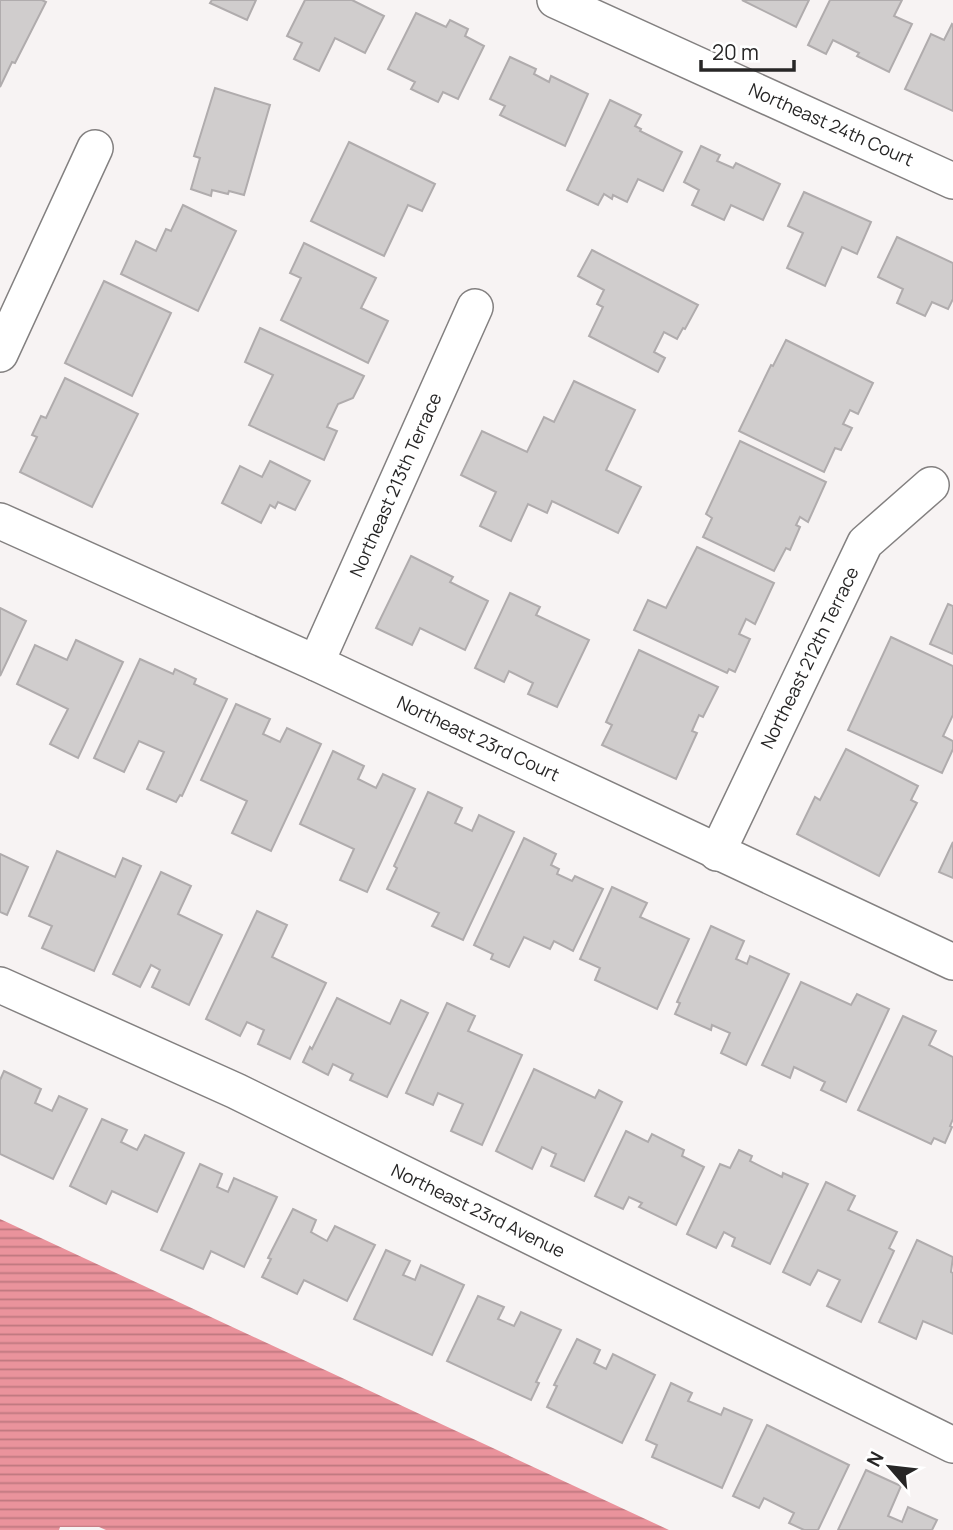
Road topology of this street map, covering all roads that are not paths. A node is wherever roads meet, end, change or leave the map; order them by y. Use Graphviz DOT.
graph roads {
  1 [pos="555,0"];
  2 [pos="95,148"];
  3 [pos="953,181"];
  4 [pos="475,307"];
  5 [pos="0,354"];
  6 [pos="931,485"];
  7 [pos="0,522"];
  8 [pos="316,663"];
  9 [pos="717,853"];
  10 [pos="953,962"];
  11 [pos="0,985"];
  12 [pos="953,1445"];
  1 -- 3 [label="street, Northeast 24th Court"];
  2 -- 5 [label="street"];
  4 -- 8 [label="street, Northeast 213th Terrace"];
  6 -- 9 [label="street, Northeast 212th Terrace"];
  7 -- 8 [label="street, Northeast 23rd Court"];
  8 -- 9 [label="street, Northeast 23rd Court"];
  9 -- 10 [label="street, Northeast 23rd Court"];
  11 -- 12 [label="street, Northeast 23rd Avenue"];
}
